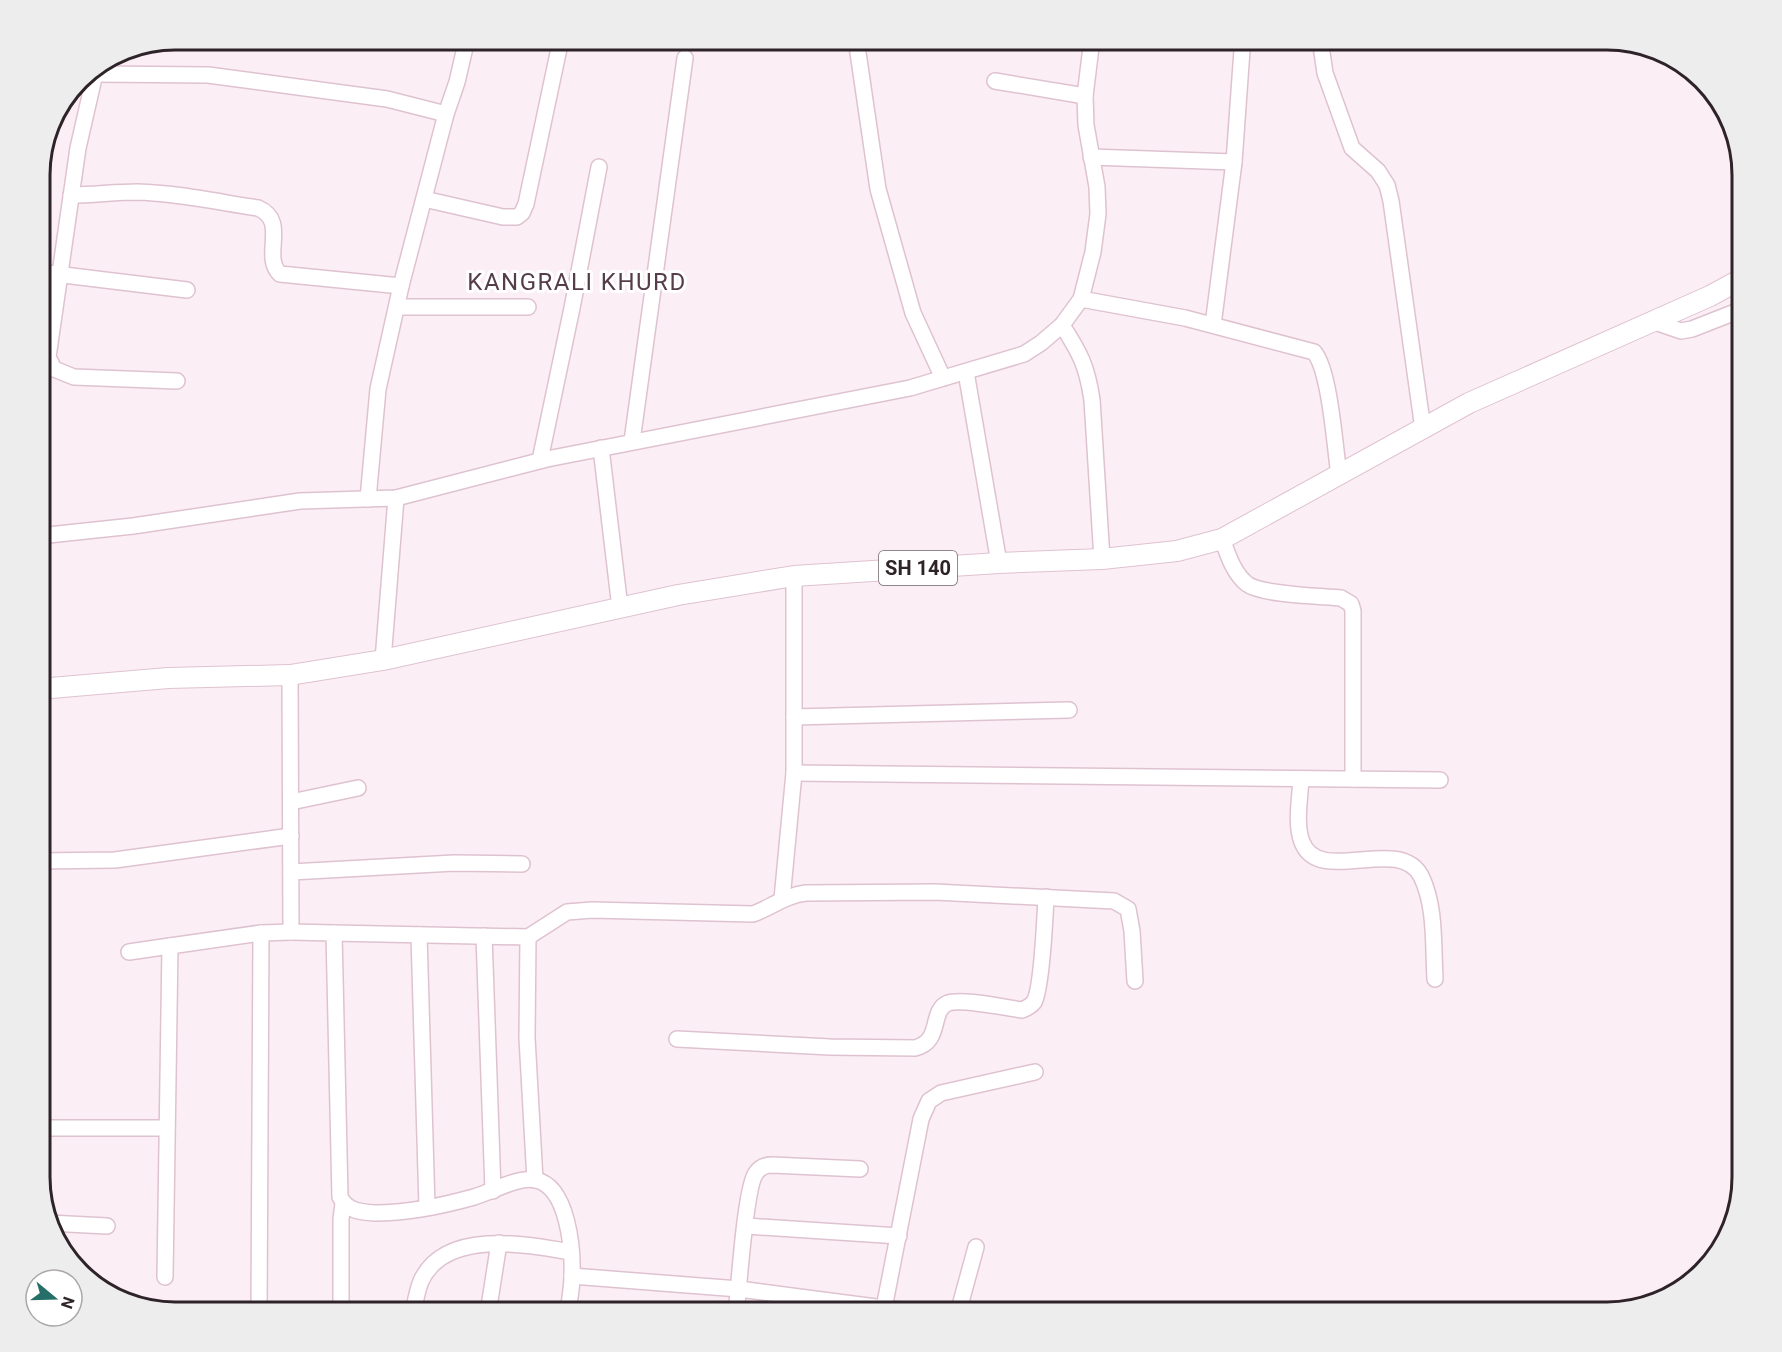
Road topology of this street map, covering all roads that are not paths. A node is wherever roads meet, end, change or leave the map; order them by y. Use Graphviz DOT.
graph roads {
  1 [pos="464,50"];
  2 [pos="559,50"];
  3 [pos="858,50"];
  4 [pos="1091,50"];
  5 [pos="1242,50"];
  6 [pos="1322,50"];
  7 [pos="685,58"];
  8 [pos="106,70"];
  9 [pos="94,79"];
  10 [pos="995,81"];
  11 [pos="1085,96"];
  12 [pos="446,114"];
  13 [pos="1091,157"];
  14 [pos="1234,162"];
  15 [pos="599,167"];
  16 [pos="71,195"];
  17 [pos="424,199"];
  18 [pos="50,273"];
  19 [pos="59,274"];
  20 [pos="1732,284"];
  21 [pos="401,286"];
  22 [pos="187,290"];
  23 [pos="1081,298"];
  24 [pos="397,307"];
  25 [pos="528,307"];
  26 [pos="1732,313"];
  27 [pos="1652,321"];
  28 [pos="50,324"];
  29 [pos="1062,325"];
  30 [pos="1213,325"];
  31 [pos="50,364"];
  32 [pos="966,372"];
  33 [pos="943,378"];
  34 [pos="177,381"];
  35 [pos="1423,429"];
  36 [pos="632,441"];
  37 [pos="601,448"];
  38 [pos="540,460"];
  39 [pos="1339,475"];
  40 [pos="396,498"];
  41 [pos="368,499"];
  42 [pos="50,535"];
  43 [pos="1222,539"];
  44 [pos="1102,559"];
  45 [pos="999,563"];
  46 [pos="794,576"];
  47 [pos="620,608"];
  48 [pos="383,660"];
  49 [pos="290,675"];
  50 [pos="50,688"];
  51 [pos="1069,710"];
  52 [pos="794,717"];
  53 [pos="794,773"];
  54 [pos="1301,778"];
  55 [pos="1353,779"];
  56 [pos="1440,780"];
  57 [pos="358,788"];
  58 [pos="291,802"];
  59 [pos="291,836"];
  60 [pos="50,861"];
  61 [pos="522,864"];
  62 [pos="291,872"];
  63 [pos="1046,897"];
  64 [pos="782,899"];
  65 [pos="291,932"];
  66 [pos="261,933"];
  67 [pos="334,933"];
  68 [pos="419,935"];
  69 [pos="484,936"];
  70 [pos="528,937"];
  71 [pos="170,946"];
  72 [pos="129,952"];
  73 [pos="1435,980"];
  74 [pos="1135,981"];
  75 [pos="677,1039"];
  76 [pos="1035,1072"];
  77 [pos="50,1128"];
  78 [pos="167,1128"];
  79 [pos="860,1169"];
  80 [pos="535,1180"];
  81 [pos="493,1191"];
  82 [pos="344,1204"];
  83 [pos="427,1208"];
  84 [pos="58,1223"];
  85 [pos="107,1226"];
  86 [pos="746,1226"];
  87 [pos="899,1236"];
  88 [pos="499,1243"];
  89 [pos="976,1247"];
  90 [pos="570,1252"];
  91 [pos="572,1276"];
  92 [pos="165,1277"];
  93 [pos="739,1289"];
  94 [pos="259,1302"];
  95 [pos="341,1302"];
  96 [pos="416,1302"];
  97 [pos="490,1302"];
  98 [pos="569,1302"];
  99 [pos="737,1302"];
  100 [pos="825,1302"];
  101 [pos="886,1302"];
  102 [pos="961,1302"];
  1 -- 12 [label="street"];
  2 -- 17 [label="street"];
  3 -- 33 [label="street"];
  4 -- 11 [label="street"];
  5 -- 14 [label="street"];
  6 -- 35 [label="street"];
  7 -- 36 [label="street"];
  8 -- 12 [label="street"];
  9 -- 16 [label="street"];
  10 -- 11 [label="street"];
  11 -- 13 [label="street"];
  12 -- 17 [label="street"];
  13 -- 14 [label="street"];
  13 -- 23 [label="street"];
  14 -- 30 [label="street"];
  15 -- 38 [label="street"];
  16 -- 19 [label="street"];
  16 -- 21 [label="street"];
  17 -- 21 [label="street"];
  18 -- 19 [label="street"];
  19 -- 22 [label="street"];
  19 -- 28 [label="street"];
  20 -- 27 [label="main road, SH 140"];
  21 -- 24 [label="street"];
  23 -- 29 [label="street"];
  23 -- 30 [label="street"];
  24 -- 25 [label="street"];
  24 -- 41 [label="street"];
  26 -- 27 [label="street"];
  27 -- 35 [label="main road, SH 140"];
  29 -- 32 [label="street"];
  29 -- 44 [label="street"];
  30 -- 39 [label="street"];
  31 -- 34 [label="street"];
  32 -- 33 [label="street"];
  32 -- 45 [label="street"];
  33 -- 36 [label="street"];
  35 -- 39 [label="main road, SH 140"];
  36 -- 37 [label="street"];
  37 -- 38 [label="street"];
  37 -- 47 [label="street"];
  38 -- 40 [label="street"];
  39 -- 43 [label="main road, SH 140"];
  40 -- 41 [label="street"];
  40 -- 48 [label="street"];
  41 -- 42 [label="street"];
  43 -- 44 [label="main road, SH 140"];
  43 -- 55 [label="street"];
  44 -- 45 [label="main road, SH 140"];
  45 -- 46 [label="main road, SH 140"];
  46 -- 47 [label="main road, SH 140"];
  46 -- 52 [label="street"];
  47 -- 48 [label="main road, SH 140"];
  48 -- 49 [label="main road, SH 140"];
  49 -- 50 [label="main road, SH 140"];
  49 -- 58 [label="street"];
  51 -- 52 [label="street"];
  52 -- 53 [label="street"];
  53 -- 54 [label="street"];
  53 -- 64 [label="street"];
  54 -- 55 [label="street"];
  54 -- 73 [label="street"];
  55 -- 56 [label="street"];
  57 -- 58 [label="street"];
  58 -- 59 [label="street"];
  59 -- 60 [label="street"];
  59 -- 62 [label="street"];
  61 -- 62 [label="street"];
  62 -- 65 [label="street"];
  63 -- 64 [label="street"];
  63 -- 74 [label="street"];
  63 -- 75 [label="street"];
  64 -- 70 [label="street"];
  65 -- 66 [label="street"];
  65 -- 67 [label="street"];
  66 -- 71 [label="street"];
  66 -- 94 [label="street"];
  67 -- 68 [label="street"];
  67 -- 82 [label="street"];
  68 -- 69 [label="street"];
  68 -- 83 [label="street"];
  69 -- 70 [label="street"];
  69 -- 81 [label="street"];
  70 -- 80 [label="street"];
  71 -- 72 [label="street"];
  71 -- 78 [label="street"];
  76 -- 87 [label="street"];
  77 -- 78 [label="street"];
  78 -- 92 [label="street"];
  79 -- 86 [label="street"];
  80 -- 81 [label="street"];
  80 -- 90 [label="street"];
  81 -- 83 [label="street"];
  82 -- 83 [label="street"];
  82 -- 95 [label="street"];
  84 -- 85 [label="street"];
  86 -- 87 [label="street"];
  86 -- 93 [label="street"];
  87 -- 101 [label="street"];
  88 -- 90 [label="street"];
  88 -- 96 [label="street"];
  88 -- 97 [label="street"];
  89 -- 102 [label="street"];
  90 -- 91 [label="street"];
  91 -- 93 [label="street"];
  91 -- 98 [label="street"];
  93 -- 99 [label="street"];
  93 -- 100 [label="street"];
}
